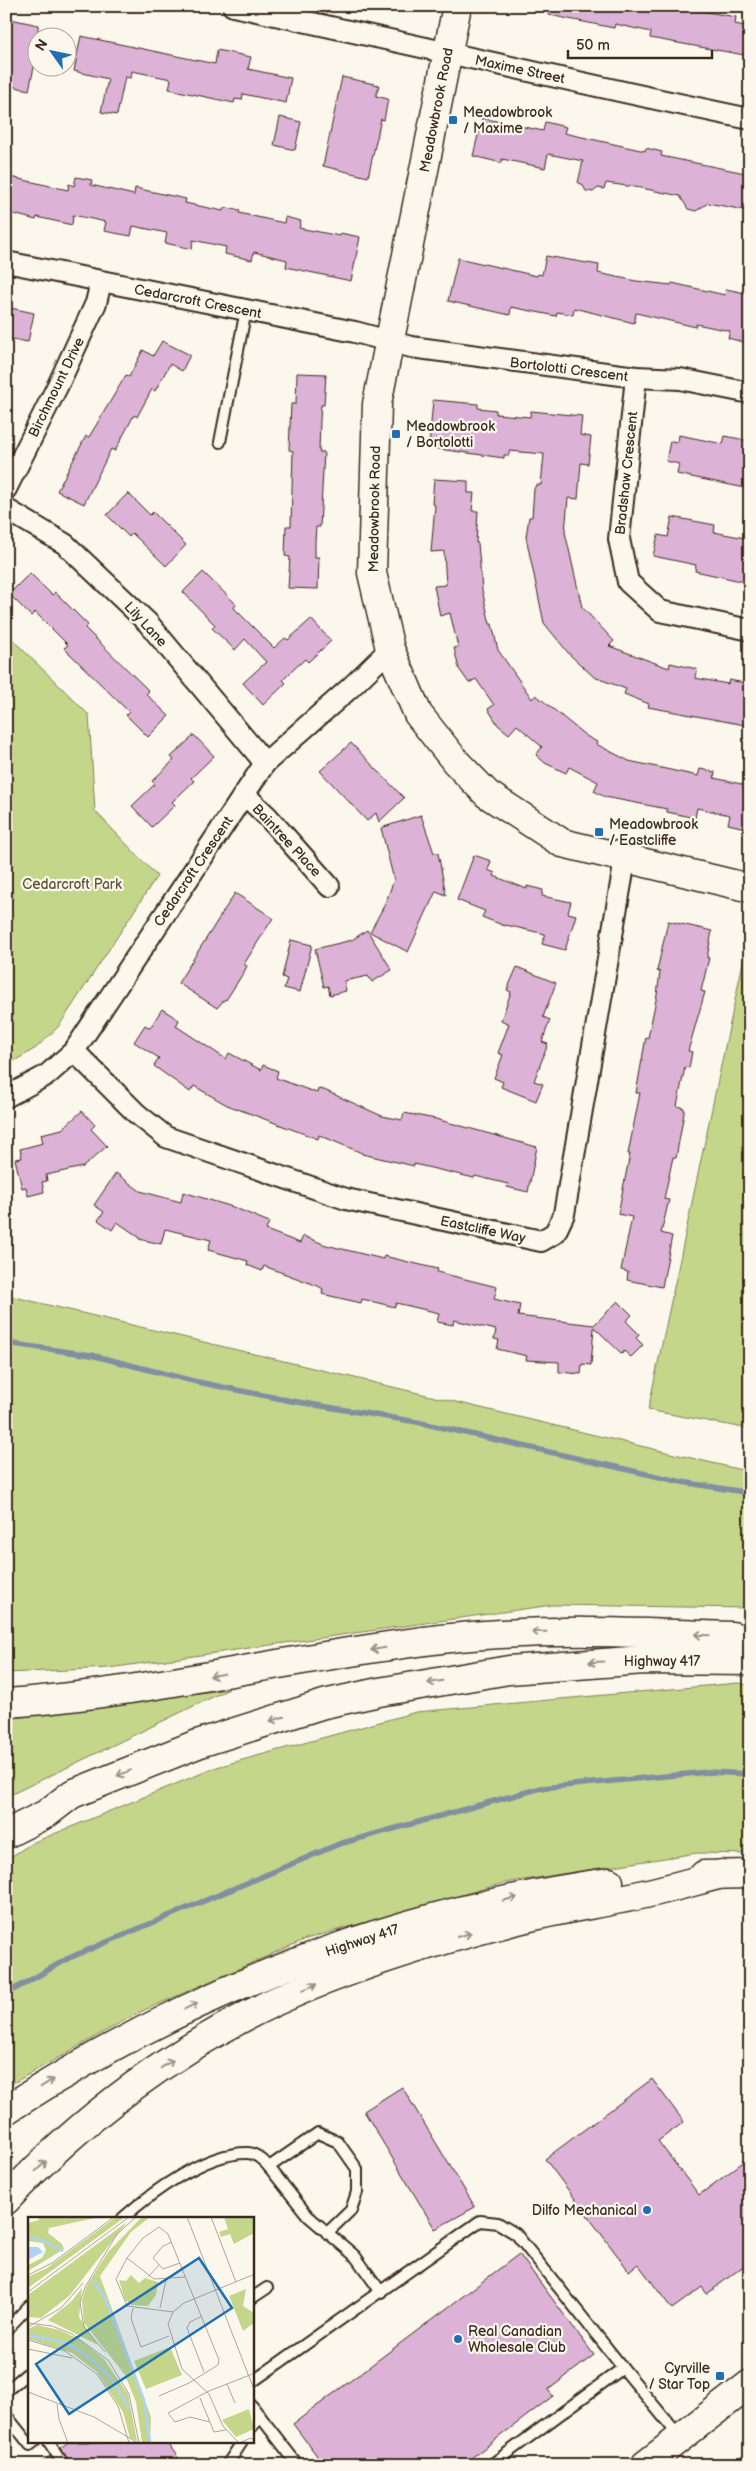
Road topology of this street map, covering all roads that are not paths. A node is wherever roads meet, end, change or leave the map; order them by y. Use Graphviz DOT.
graph roads {
  1 [pos="233,6"];
  2 [pos="457,6"];
  3 [pos="448,52"];
  4 [pos="750,119"];
  5 [pos="6,262"];
  6 [pos="100,282"];
  7 [pos="246,310"];
  8 [pos="389,342"];
  9 [pos="636,377"];
  10 [pos="750,394"];
  11 [pos="220,442"];
  12 [pos="6,489"];
  13 [pos="6,509"];
  14 [pos="750,630"];
  15 [pos="390,649"];
  16 [pos="265,763"];
  17 [pos="244,794"];
  18 [pos="625,860"];
  19 [pos="329,886"];
  20 [pos="750,888"];
  21 [pos="74,1051"];
  22 [pos="6,1097"];
  23 [pos="750,1641"];
  24 [pos="750,1661"];
  25 [pos="6,1703"];
  26 [pos="72,1794"];
  27 [pos="6,1816"];
  28 [pos="6,1834"];
  29 [pos="722,1874"];
  30 [pos="750,1874"];
  31 [pos="6,2110"];
  32 [pos="269,2167"];
  33 [pos="6,2200"];
  34 [pos="124,2217"];
  35 [pos="327,2233"];
  36 [pos="267,2288"];
  37 [pos="380,2292"];
  38 [pos="254,2297"];
  39 [pos="28,2307"];
  40 [pos="6,2330"];
  41 [pos="623,2368"];
  42 [pos="28,2373"];
  43 [pos="254,2377"];
  44 [pos="750,2384"];
  45 [pos="6,2391"];
  46 [pos="254,2408"];
  47 [pos="6,2416"];
  48 [pos="260,2416"];
  49 [pos="254,2424"];
  50 [pos="680,2437"];
  51 [pos="28,2443"];
  52 [pos="50,2444"];
  53 [pos="241,2444"];
  54 [pos="64,2465"];
  55 [pos="227,2465"];
  56 [pos="298,2465"];
  57 [pos="491,2465"];
  58 [pos="645,2465"];
  1 -- 3 [label="street, Maxime Street"];
  2 -- 3 [label="main road, Meadowbrook Road"];
  3 -- 4 [label="street, Maxime Street"];
  3 -- 8 [label="main road, Meadowbrook Road"];
  5 -- 6 [label="street, Cedarcroft Crescent"];
  6 -- 7 [label="street, Cedarcroft Crescent"];
  6 -- 12 [label="street, Birchmount Drive"];
  7 -- 8 [label="street, Cedarcroft Crescent"];
  7 -- 11 [label="lane"];
  8 -- 9 [label="street, Bortolotti Crescent"];
  8 -- 15 [label="main road, Meadowbrook Road"];
  9 -- 10 [label="street, Bortolotti Crescent"];
  9 -- 14 [label="street, Bradshaw Crescent"];
  13 -- 16 [label="street, Lily Lane"];
  15 -- 16 [label="street, Cedarcroft Crescent"];
  15 -- 18 [label="main road, Meadowbrook Road"];
  16 -- 17 [label="street, Cedarcroft Crescent"];
  17 -- 19 [label="street, Baintree Place"];
  17 -- 21 [label="street, Cedarcroft Crescent"];
  18 -- 20 [label="main road, Meadowbrook Road"];
  18 -- 21 [label="street, Eastcliffe Way"];
  21 -- 22 [label="street, Cedarcroft Crescent"];
  23 -- 25 [label="main road, one-way"];
  24 -- 26 [label="main road, Highway 417, one-way"];
  26 -- 27 [label="main road"];
  26 -- 28 [label="main road, Highway 417"];
  29 -- 30 [label="main road, Highway 417"];
  31 -- 29 [label="main road, Highway 417, one-way"];
  33 -- 29 [label="main road, one-way"];
  32 -- 34 [label="lane"];
  32 -- 35 [label="lane"];
  32 -- 35 [label="lane"];
  35 -- 37 [label="lane"];
  36 -- 38 [label="lane"];
  37 -- 41 [label="lane"];
  37 -- 43 [label="lane"];
  39 -- 40 [label="lane"];
  41 -- 50 [label="lane"];
  41 -- 57 [label="lane"];
  42 -- 45 [label="lane"];
  44 -- 50 [label="main road"];
  46 -- 48 [label="lane"];
  47 -- 51 [label="lane"];
  48 -- 49 [label="lane"];
  48 -- 56 [label="lane"];
  50 -- 58 [label="main road"];
  52 -- 54 [label="lane"];
  53 -- 55 [label="lane"];
}
